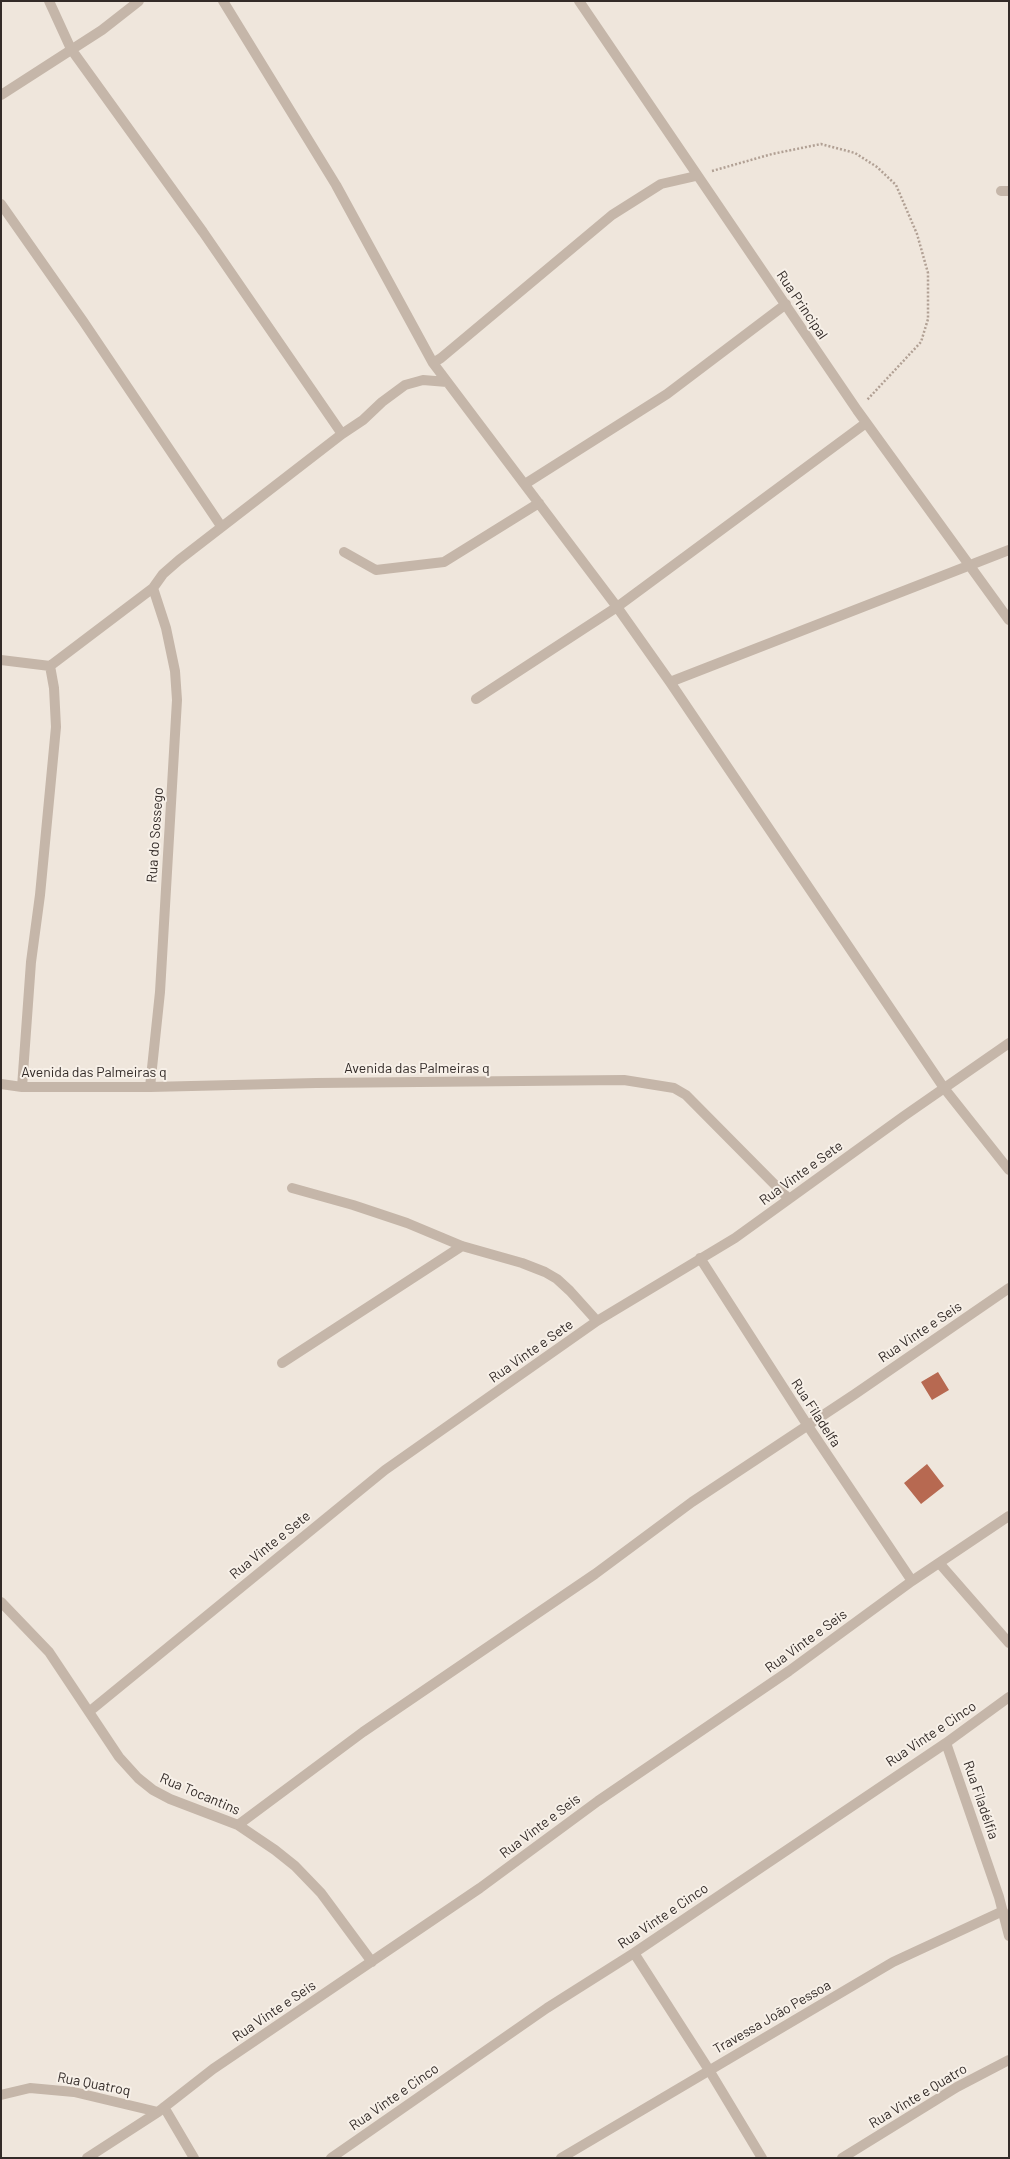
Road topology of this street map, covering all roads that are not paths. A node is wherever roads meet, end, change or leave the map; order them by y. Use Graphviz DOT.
graph roads {
  1 [pos="49,1"];
  2 [pos="139,1"];
  3 [pos="223,1"];
  4 [pos="579,1"];
  5 [pos="71,49"];
  6 [pos="1,95"];
  7 [pos="696,176"];
  8 [pos="1,204"];
  9 [pos="786,304"];
  10 [pos="433,363"];
  11 [pos="447,382"];
  12 [pos="866,423"];
  13 [pos="342,434"];
  14 [pos="525,484"];
  15 [pos="539,503"];
  16 [pos="221,526"];
  17 [pos="1009,550"];
  18 [pos="344,552"];
  19 [pos="971,565"];
  20 [pos="153,588"];
  21 [pos="617,607"];
  22 [pos="1009,620"];
  23 [pos="1,660"];
  24 [pos="50,666"];
  25 [pos="670,682"];
  26 [pos="476,699"];
  27 [pos="1009,1043"];
  28 [pos="1,1084"];
  29 [pos="22,1087"];
  30 [pos="150,1087"];
  31 [pos="944,1088"];
  32 [pos="1009,1170"];
  33 [pos="292,1188"];
  34 [pos="788,1199"];
  35 [pos="462,1246"];
  36 [pos="700,1258"];
  37 [pos="1009,1288"];
  38 [pos="597,1321"];
  39 [pos="282,1363"];
  40 [pos="808,1426"];
  41 [pos="1009,1516"];
  42 [pos="940,1564"];
  43 [pos="912,1581"];
  44 [pos="1,1602"];
  45 [pos="1009,1643"];
  46 [pos="1009,1697"];
  47 [pos="90,1710"];
  48 [pos="946,1743"];
  49 [pos="238,1825"];
  50 [pos="1004,1895"];
  51 [pos="1003,1911"];
  52 [pos="1009,1936"];
  53 [pos="634,1953"];
  54 [pos="372,1962"];
  55 [pos="1009,2060"];
  56 [pos="709,2070"];
  57 [pos="1,2095"];
  58 [pos="161,2110"];
  59 [pos="87,2158"];
  60 [pos="194,2158"];
  61 [pos="331,2158"];
  62 [pos="562,2158"];
  63 [pos="762,2158"];
  64 [pos="842,2158"];
  1 -- 5 [label="street"];
  2 -- 5 [label="street"];
  3 -- 10 [label="street"];
  4 -- 7 [label="street, Rua Principal"];
  5 -- 6 [label="street"];
  5 -- 13 [label="street"];
  7 -- 9 [label="street, Rua Principal"];
  7 -- 10 [label="street"];
  8 -- 16 [label="street"];
  9 -- 12 [label="street, Rua Principal"];
  9 -- 14 [label="street"];
  10 -- 11 [label="street"];
  11 -- 13 [label="street"];
  11 -- 14 [label="street"];
  12 -- 19 [label="street, Rua Principal"];
  12 -- 21 [label="street"];
  13 -- 16 [label="street"];
  14 -- 15 [label="street"];
  15 -- 18 [label="street"];
  15 -- 21 [label="street"];
  16 -- 20 [label="street"];
  17 -- 19 [label="street"];
  19 -- 22 [label="street, Rua Principal"];
  19 -- 25 [label="street"];
  20 -- 24 [label="street"];
  20 -- 30 [label="street, Rua do Sossego"];
  21 -- 25 [label="street"];
  21 -- 26 [label="street"];
  23 -- 24 [label="street"];
  24 -- 29 [label="street"];
  25 -- 31 [label="street"];
  27 -- 31 [label="street, Rua Vinte e Sete"];
  28 -- 29 [label="street, Avenida das Palmeiras q"];
  29 -- 30 [label="street, Avenida das Palmeiras q"];
  30 -- 34 [label="street, Avenida das Palmeiras q"];
  31 -- 32 [label="street"];
  31 -- 34 [label="street, Rua Vinte e Sete"];
  33 -- 35 [label="street"];
  34 -- 36 [label="street, Rua Vinte e Sete"];
  35 -- 38 [label="street"];
  35 -- 39 [label="street"];
  36 -- 38 [label="street, Rua Vinte e Sete"];
  36 -- 40 [label="street, Rua Filadelfa"];
  37 -- 40 [label="street, Rua Vinte e Seis"];
  38 -- 47 [label="street, Rua Vinte e Sete"];
  40 -- 43 [label="street, Rua Filadelfa"];
  40 -- 49 [label="street, Rua Vinte e Seis"];
  41 -- 42 [label="street, Rua Vinte e Seis"];
  42 -- 43 [label="street, Rua Vinte e Seis"];
  42 -- 45 [label="street"];
  43 -- 54 [label="street, Rua Vinte e Seis"];
  44 -- 47 [label="street, Rua Tocantins"];
  46 -- 48 [label="street, Rua Vinte e Cinco"];
  47 -- 49 [label="street, Rua Tocantins"];
  48 -- 50 [label="street, Rua Filadélfia"];
  48 -- 53 [label="street, Rua Vinte e Cinco"];
  49 -- 54 [label="street, Rua Tocantins"];
  50 -- 51 [label="street, Rua Filadélfia"];
  51 -- 52 [label="street, Rua Filadélfia"];
  51 -- 56 [label="street, Travessa João Pessoa"];
  53 -- 56 [label="street"];
  53 -- 61 [label="street, Rua Vinte e Cinco"];
  54 -- 58 [label="street, Rua Vinte e Seis"];
  55 -- 64 [label="street, Rua Vinte e Quatro"];
  56 -- 62 [label="street, Travessa João Pessoa"];
  56 -- 63 [label="street"];
  57 -- 58 [label="street, Rua Quatroq"];
  58 -- 59 [label="street, Rua Vinte e Seis"];
  58 -- 60 [label="street"];
}
